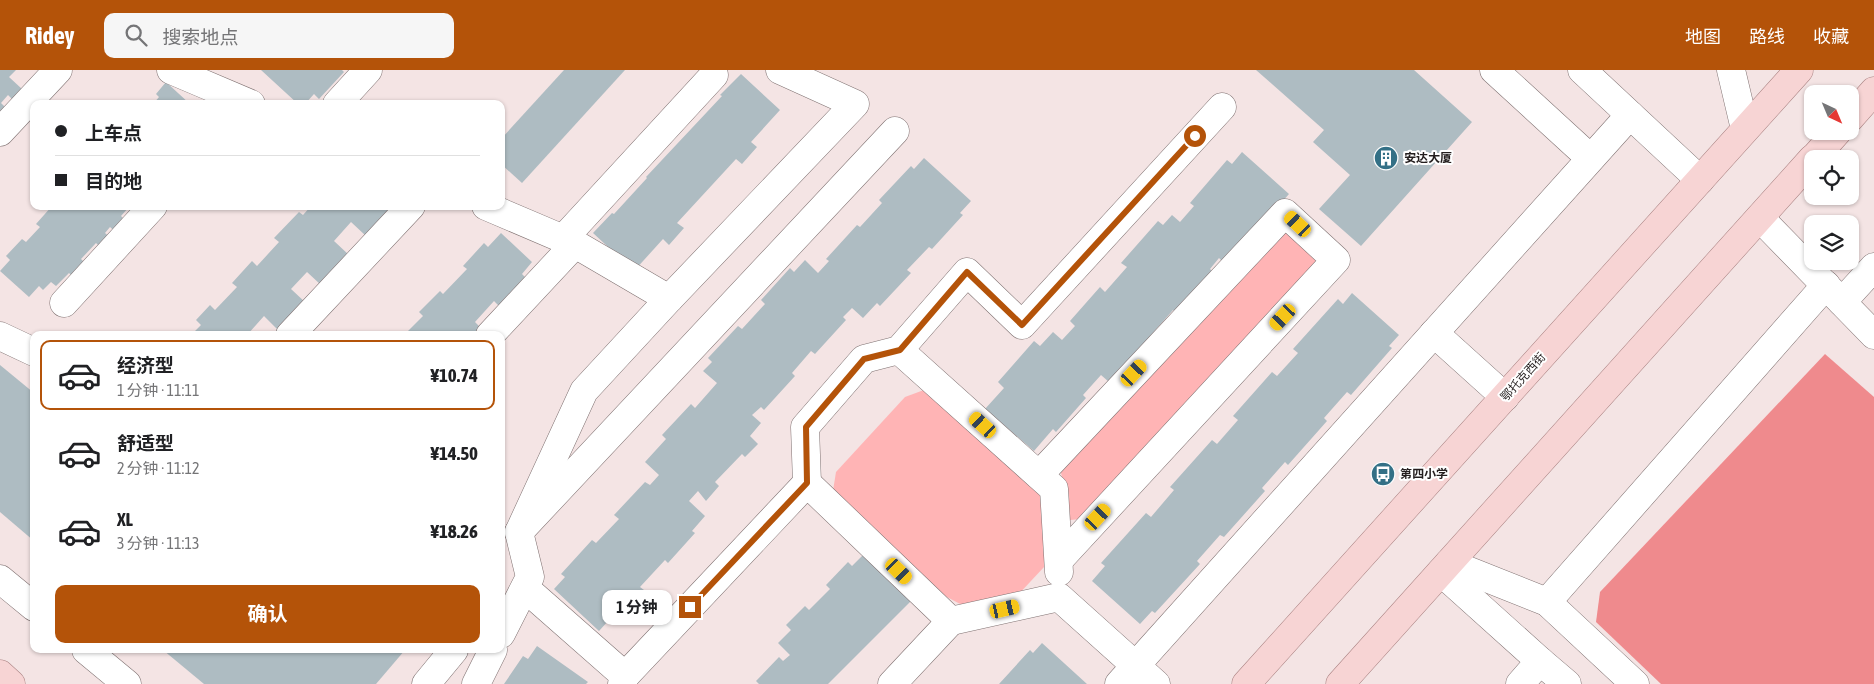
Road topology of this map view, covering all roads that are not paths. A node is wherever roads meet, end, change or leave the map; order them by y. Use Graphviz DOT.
graph roads {
  1 [pos="58,70"];
  2 [pos="171,70"];
  3 [pos="368,70"];
  4 [pos="780,70"];
  5 [pos="1494,70"];
  6 [pos="1582,70"];
  7 [pos="1731,70"];
  8 [pos="1799,70"];
  9 [pos="714,75"];
  10 [pos="1874,91"];
  11 [pos="241,100"];
  12 [pos="341,100"];
  13 [pos="1222,106"];
  14 [pos="1859,108"];
  15 [pos="1630,115"];
  16 [pos="1745,129"];
  17 [pos="895,130"];
  18 [pos="0,132"];
  19 [pos="1830,140"];
  20 [pos="1821,150"];
  21 [pos="1590,158"];
  22 [pos="1804,169"];
  23 [pos="1700,180"];
  24 [pos="148,210"];
  25 [pos="407,210"];
  26 [pos="495,210"];
  27 [pos="1760,218"];
  28 [pos="569,241"];
  29 [pos="1874,267"];
  30 [pos="1834,294"];
  31 [pos="669,299"];
  32 [pos="64,303"];
  33 [pos="294,331"];
  34 [pos="493,331"];
  35 [pos="1434,333"];
  36 [pos="1874,335"];
  37 [pos="0,336"];
  38 [pos="30,350"];
  39 [pos="900,350"];
  40 [pos="1505,397"];
  41 [pos="1039,475"];
  42 [pos="807,483"];
  43 [pos="519,532"];
  44 [pos="1059,560"];
  45 [pos="1445,568"];
  46 [pos="0,579"];
  47 [pos="525,588"];
  48 [pos="1059,597"];
  49 [pos="1547,602"];
  50 [pos="30,604"];
  51 [pos="951,621"];
  52 [pos="505,626"];
  53 [pos="90,653"];
  54 [pos="452,653"];
  55 [pos="492,653"];
  56 [pos="1540,660"];
  57 [pos="0,674"];
  58 [pos="1127,675"];
  59 [pos="624,680"];
  60 [pos="12,684"];
  61 [pos="127,684"];
  62 [pos="426,684"];
  63 [pos="476,684"];
  64 [pos="892,684"];
  65 [pos="1156,684"];
  66 [pos="1246,684"];
  67 [pos="1340,684"];
  68 [pos="1520,684"];
  69 [pos="1566,684"];
  70 [pos="1635,684"];
  1 -- 18 [label="lane"];
  2 -- 11 [label="lane"];
  3 -- 12 [label="lane"];
  4 -- 31 [label="lane"];
  5 -- 21 [label="lane"];
  6 -- 15 [label="lane"];
  7 -- 16 [label="lane"];
  8 -- 16 [label="main road, 鄂托克西街"];
  9 -- 28 [label="lane"];
  10 -- 14 [label="main road"];
  13 -- 39 [label="lane"];
  15 -- 21 [label="lane"];
  15 -- 23 [label="lane"];
  16 -- 23 [label="main road, 鄂托克西街"];
  17 -- 43 [label="lane"];
  19 -- 20 [label="main road"];
  21 -- 35 [label="lane"];
  22 -- 27 [label="main road"];
  23 -- 40 [label="main road, 鄂托克西街"];
  24 -- 32 [label="lane"];
  25 -- 33 [label="lane"];
  26 -- 28 [label="lane"];
  27 -- 30 [label="lane"];
  27 -- 45 [label="main road"];
  28 -- 31 [label="lane"];
  28 -- 34 [label="lane"];
  29 -- 30 [label="lane"];
  30 -- 36 [label="lane"];
  30 -- 49 [label="lane"];
  31 -- 43 [label="lane"];
  35 -- 40 [label="lane"];
  35 -- 58 [label="lane"];
  37 -- 38 [label="lane"];
  39 -- 41 [label="lane"];
  39 -- 42 [label="lane"];
  40 -- 66 [label="main road, 鄂托克西街"];
  41 -- 44 [label="lane"];
  41 -- 44 [label="lane"];
  42 -- 51 [label="lane"];
  42 -- 59 [label="lane"];
  43 -- 47 [label="lane"];
  44 -- 48 [label="lane"];
  45 -- 49 [label="lane"];
  45 -- 56 [label="lane"];
  45 -- 67 [label="main road"];
  46 -- 50 [label="lane"];
  47 -- 52 [label="lane"];
  47 -- 59 [label="lane"];
  48 -- 51 [label="lane"];
  48 -- 58 [label="lane"];
  49 -- 70 [label="lane"];
  51 -- 64 [label="lane"];
  53 -- 61 [label="lane"];
  54 -- 62 [label="lane"];
  55 -- 63 [label="lane"];
  56 -- 68 [label="lane"];
  56 -- 69 [label="lane"];
  57 -- 60 [label="main road"];
  58 -- 65 [label="lane"];
}
